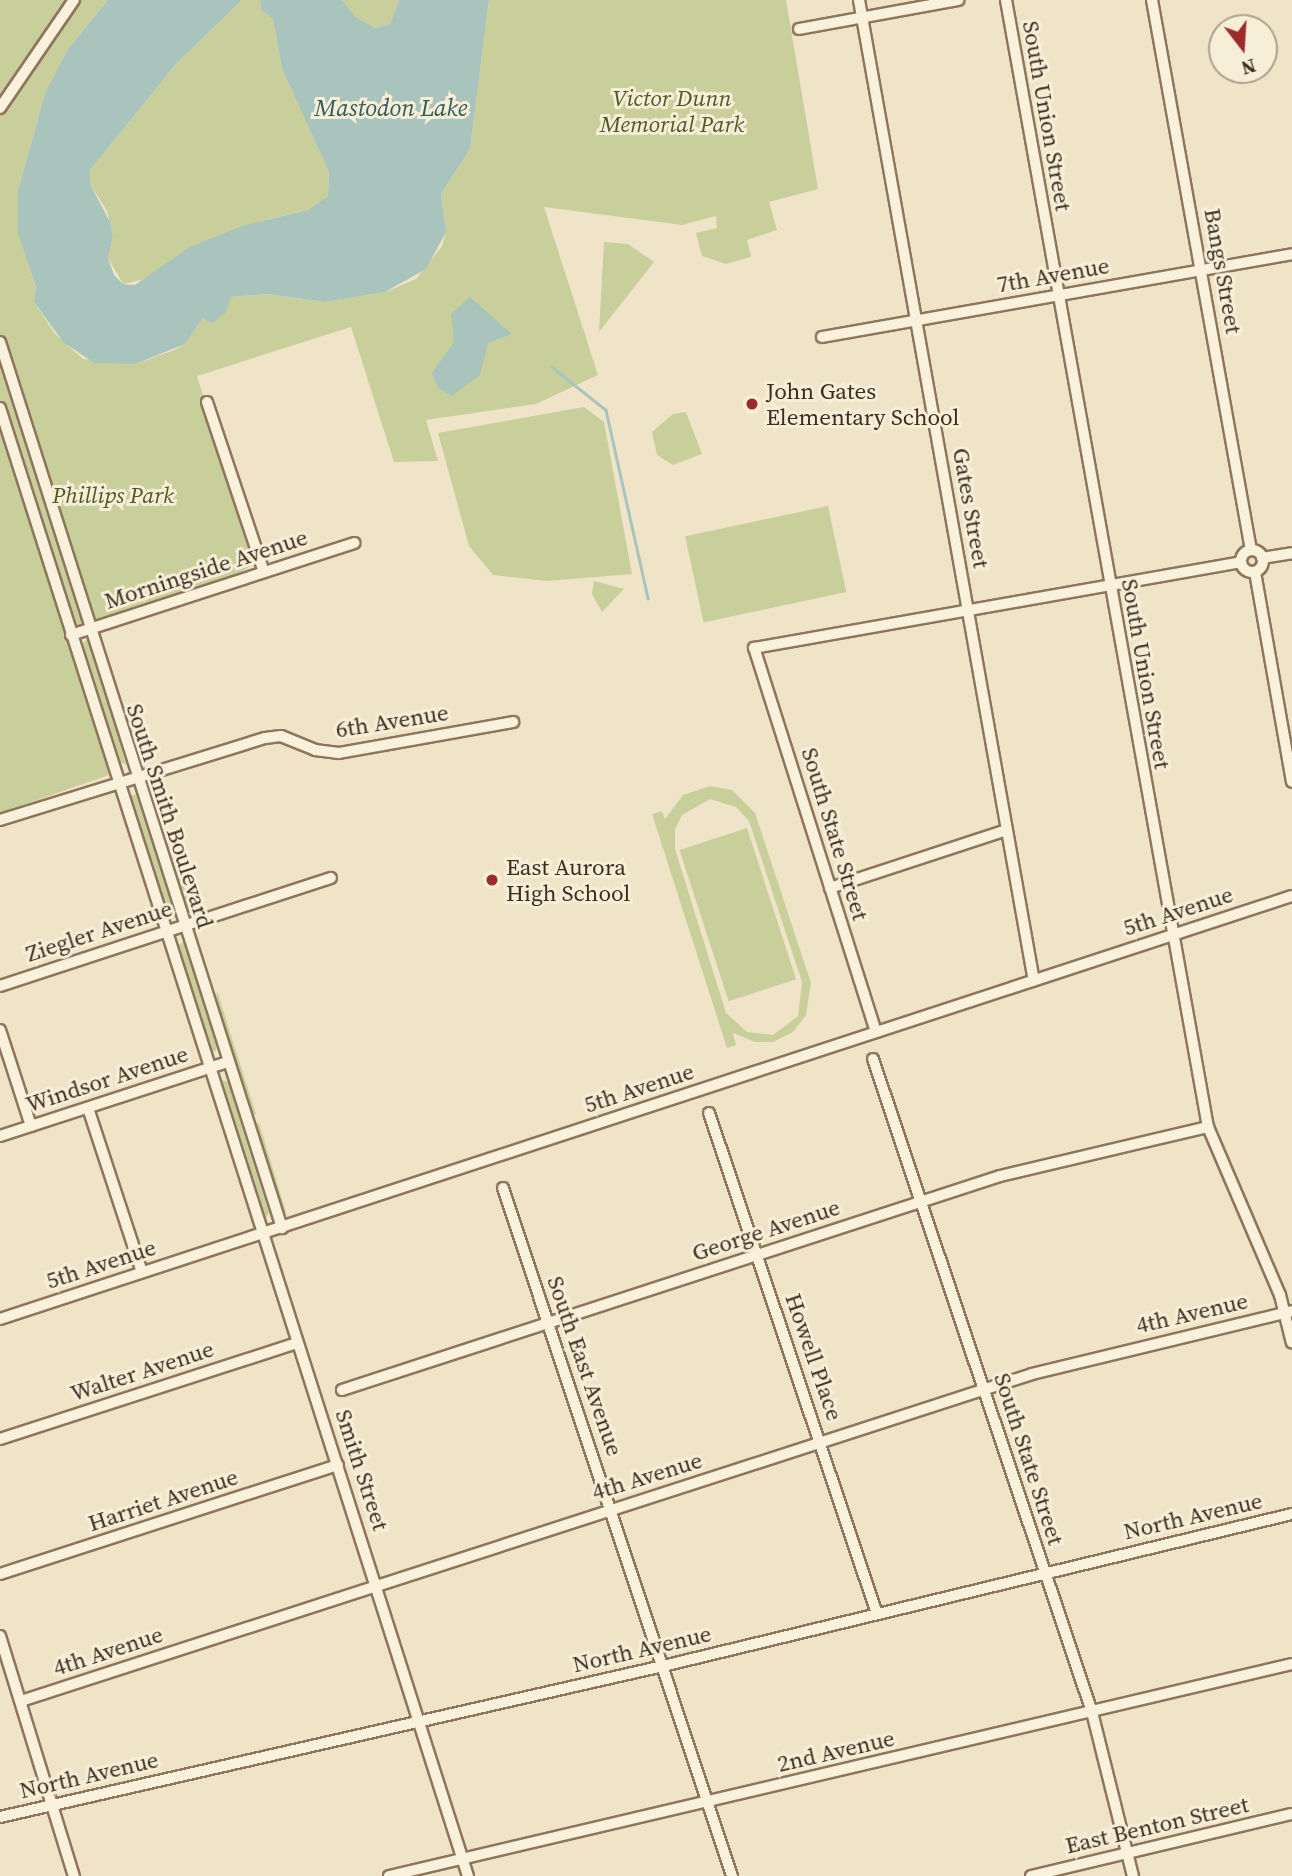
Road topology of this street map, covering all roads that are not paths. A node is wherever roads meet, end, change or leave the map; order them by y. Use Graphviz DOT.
graph roads {
  1 [pos="74,0"];
  2 [pos="859,0"];
  3 [pos="958,0"];
  4 [pos="1006,0"];
  5 [pos="1152,0"];
  6 [pos="862,18"];
  7 [pos="799,29"];
  8 [pos="0,108"];
  9 [pos="1292,254"];
  10 [pos="1202,270"];
  11 [pos="1056,296"];
  12 [pos="916,321"];
  13 [pos="822,337"];
  14 [pos="0,342"];
  15 [pos="207,402"];
  16 [pos="0,408"];
  17 [pos="23,415"];
  18 [pos="4,421"];
  19 [pos="354,543"];
  20 [pos="1251,550"];
  21 [pos="1292,552"];
  22 [pos="1262,558"];
  23 [pos="1240,562"];
  24 [pos="264,572"];
  25 [pos="1255,572"];
  26 [pos="1108,584"];
  27 [pos="968,609"];
  28 [pos="90,629"];
  29 [pos="71,635"];
  30 [pos="513,722"];
  31 [pos="135,777"];
  32 [pos="1292,782"];
  33 [pos="118,783"];
  34 [pos="0,820"];
  35 [pos="1006,830"];
  36 [pos="331,878"];
  37 [pos="830,887"];
  38 [pos="1292,896"];
  39 [pos="183,926"];
  40 [pos="164,932"];
  41 [pos="1172,935"];
  42 [pos="1034,981"];
  43 [pos="0,986"];
  44 [pos="0,1030"];
  45 [pos="876,1032"];
  46 [pos="873,1059"];
  47 [pos="228,1062"];
  48 [pos="209,1068"];
  49 [pos="88,1108"];
  50 [pos="709,1113"];
  51 [pos="31,1125"];
  52 [pos="1208,1126"];
  53 [pos="0,1136"];
  54 [pos="503,1188"];
  55 [pos="922,1201"];
  56 [pos="282,1228"];
  57 [pos="261,1234"];
  58 [pos="757,1255"];
  59 [pos="142,1272"];
  60 [pos="1289,1312"];
  61 [pos="0,1319"];
  62 [pos="548,1324"];
  63 [pos="297,1343"];
  64 [pos="1292,1343"];
  65 [pos="342,1390"];
  66 [pos="985,1391"];
  67 [pos="0,1439"];
  68 [pos="821,1443"];
  69 [pos="338,1465"];
  70 [pos="611,1510"];
  71 [pos="1292,1514"];
  72 [pos="0,1574"];
  73 [pos="1046,1574"];
  74 [pos="377,1584"];
  75 [pos="877,1614"];
  76 [pos="0,1636"];
  77 [pos="1292,1664"];
  78 [pos="663,1666"];
  79 [pos="21,1701"];
  80 [pos="1092,1713"];
  81 [pos="417,1720"];
  82 [pos="708,1802"];
  83 [pos="52,1805"];
  84 [pos="1292,1814"];
  85 [pos="0,1817"];
  86 [pos="1128,1853"];
  87 [pos="463,1859"];
  88 [pos="74,1876"];
  89 [pos="389,1876"];
  90 [pos="468,1876"];
  91 [pos="732,1876"];
  92 [pos="1031,1876"];
  93 [pos="1133,1876"];
  1 -- 8 [label="street"];
  2 -- 6 [label="street, Gates Street"];
  3 -- 6 [label="street"];
  4 -- 11 [label="street, South Union Street"];
  5 -- 10 [label="street, Bangs Street"];
  6 -- 7 [label="street"];
  6 -- 12 [label="street, Gates Street"];
  9 -- 10 [label="street, 7th Avenue"];
  10 -- 11 [label="street, 7th Avenue"];
  10 -- 20 [label="street, Bangs Street"];
  11 -- 12 [label="street, 7th Avenue"];
  11 -- 26 [label="street, South Union Street"];
  12 -- 13 [label="street, 7th Avenue"];
  12 -- 27 [label="street, Gates Street"];
  14 -- 17 [label="street, South Smith Boulevard"];
  15 -- 24 [label="street"];
  16 -- 18 [label="street, South Smith Boulevard"];
  17 -- 18 [label="street"];
  17 -- 28 [label="street, South Smith Boulevard"];
  18 -- 29 [label="street, South Smith Boulevard"];
  19 -- 24 [label="street, Morningside Avenue"];
  20 -- 22 [label="street"];
  20 -- 23 [label="street"];
  21 -- 22 [label="street"];
  22 -- 25 [label="street"];
  23 -- 25 [label="street"];
  23 -- 26 [label="street"];
  24 -- 28 [label="street, Morningside Avenue"];
  25 -- 32 [label="street"];
  26 -- 27 [label="street"];
  26 -- 41 [label="street, South Union Street"];
  27 -- 35 [label="street, Gates Street"];
  27 -- 37 [label="street, South State Street"];
  28 -- 29 [label="street, Morningside Avenue"];
  28 -- 31 [label="street, South Smith Boulevard"];
  29 -- 33 [label="street, South Smith Boulevard"];
  30 -- 31 [label="street, 6th Avenue"];
  31 -- 33 [label="street, 6th Avenue"];
  31 -- 39 [label="street, South Smith Boulevard"];
  33 -- 34 [label="street, 6th Avenue"];
  33 -- 40 [label="street, South Smith Boulevard"];
  35 -- 37 [label="street"];
  35 -- 42 [label="street, Gates Street"];
  36 -- 39 [label="street, Ziegler Avenue"];
  37 -- 45 [label="street, South State Street"];
  38 -- 41 [label="street, 5th Avenue"];
  39 -- 40 [label="street, Ziegler Avenue"];
  39 -- 47 [label="street, South Smith Boulevard"];
  40 -- 43 [label="street, Ziegler Avenue"];
  40 -- 48 [label="street, South Smith Boulevard"];
  41 -- 42 [label="street, 5th Avenue"];
  41 -- 52 [label="street, South Union Street"];
  42 -- 45 [label="street, 5th Avenue"];
  44 -- 51 [label="street"];
  45 -- 56 [label="street, 5th Avenue"];
  46 -- 55 [label="street, South State Street"];
  47 -- 48 [label="street, Windsor Avenue"];
  47 -- 56 [label="street, South Smith Boulevard"];
  48 -- 49 [label="street, Windsor Avenue"];
  48 -- 57 [label="street, South Smith Boulevard"];
  49 -- 51 [label="street, Windsor Avenue"];
  49 -- 59 [label="street"];
  50 -- 58 [label="street, Howell Place"];
  51 -- 53 [label="street, Windsor Avenue"];
  52 -- 55 [label="street, George Avenue"];
  52 -- 60 [label="street, South Union Street"];
  54 -- 62 [label="street, South East Avenue"];
  55 -- 58 [label="street, George Avenue"];
  55 -- 66 [label="street, South State Street"];
  56 -- 57 [label="street, 5th Avenue"];
  57 -- 59 [label="street, 5th Avenue"];
  57 -- 63 [label="street, Smith Street"];
  58 -- 62 [label="street, George Avenue"];
  58 -- 68 [label="street, Howell Place"];
  59 -- 61 [label="street, 5th Avenue"];
  60 -- 64 [label="street, South Union Street"];
  60 -- 66 [label="street, 4th Avenue"];
  62 -- 65 [label="street, George Avenue"];
  62 -- 70 [label="street, South East Avenue"];
  63 -- 67 [label="street, Walter Avenue"];
  63 -- 69 [label="street, Smith Street"];
  66 -- 68 [label="street, 4th Avenue"];
  66 -- 73 [label="street, South State Street"];
  68 -- 70 [label="street, 4th Avenue"];
  68 -- 75 [label="street, Howell Place"];
  69 -- 72 [label="street, Harriet Avenue"];
  69 -- 74 [label="street, Smith Street"];
  70 -- 74 [label="street, 4th Avenue"];
  70 -- 78 [label="street, South East Avenue"];
  71 -- 73 [label="street, North Avenue"];
  73 -- 75 [label="street, North Avenue"];
  73 -- 80 [label="street, South State Street"];
  74 -- 79 [label="street, 4th Avenue"];
  74 -- 81 [label="street, Smith Street"];
  75 -- 78 [label="street, North Avenue"];
  76 -- 79 [label="street"];
  77 -- 80 [label="street, 2nd Avenue"];
  78 -- 81 [label="street, North Avenue"];
  78 -- 82 [label="street, South East Avenue"];
  79 -- 83 [label="street"];
  80 -- 82 [label="street, 2nd Avenue"];
  80 -- 86 [label="street, South State Street"];
  81 -- 83 [label="street, North Avenue"];
  81 -- 87 [label="street, Smith Street"];
  82 -- 87 [label="street, 2nd Avenue"];
  82 -- 91 [label="street, South East Avenue"];
  83 -- 85 [label="street, North Avenue"];
  83 -- 88 [label="street"];
  84 -- 86 [label="street, East Benton Street"];
  86 -- 92 [label="street, East Benton Street"];
  86 -- 93 [label="street, South State Street"];
  87 -- 89 [label="street, 2nd Avenue"];
  87 -- 90 [label="street, Smith Street"];
}
